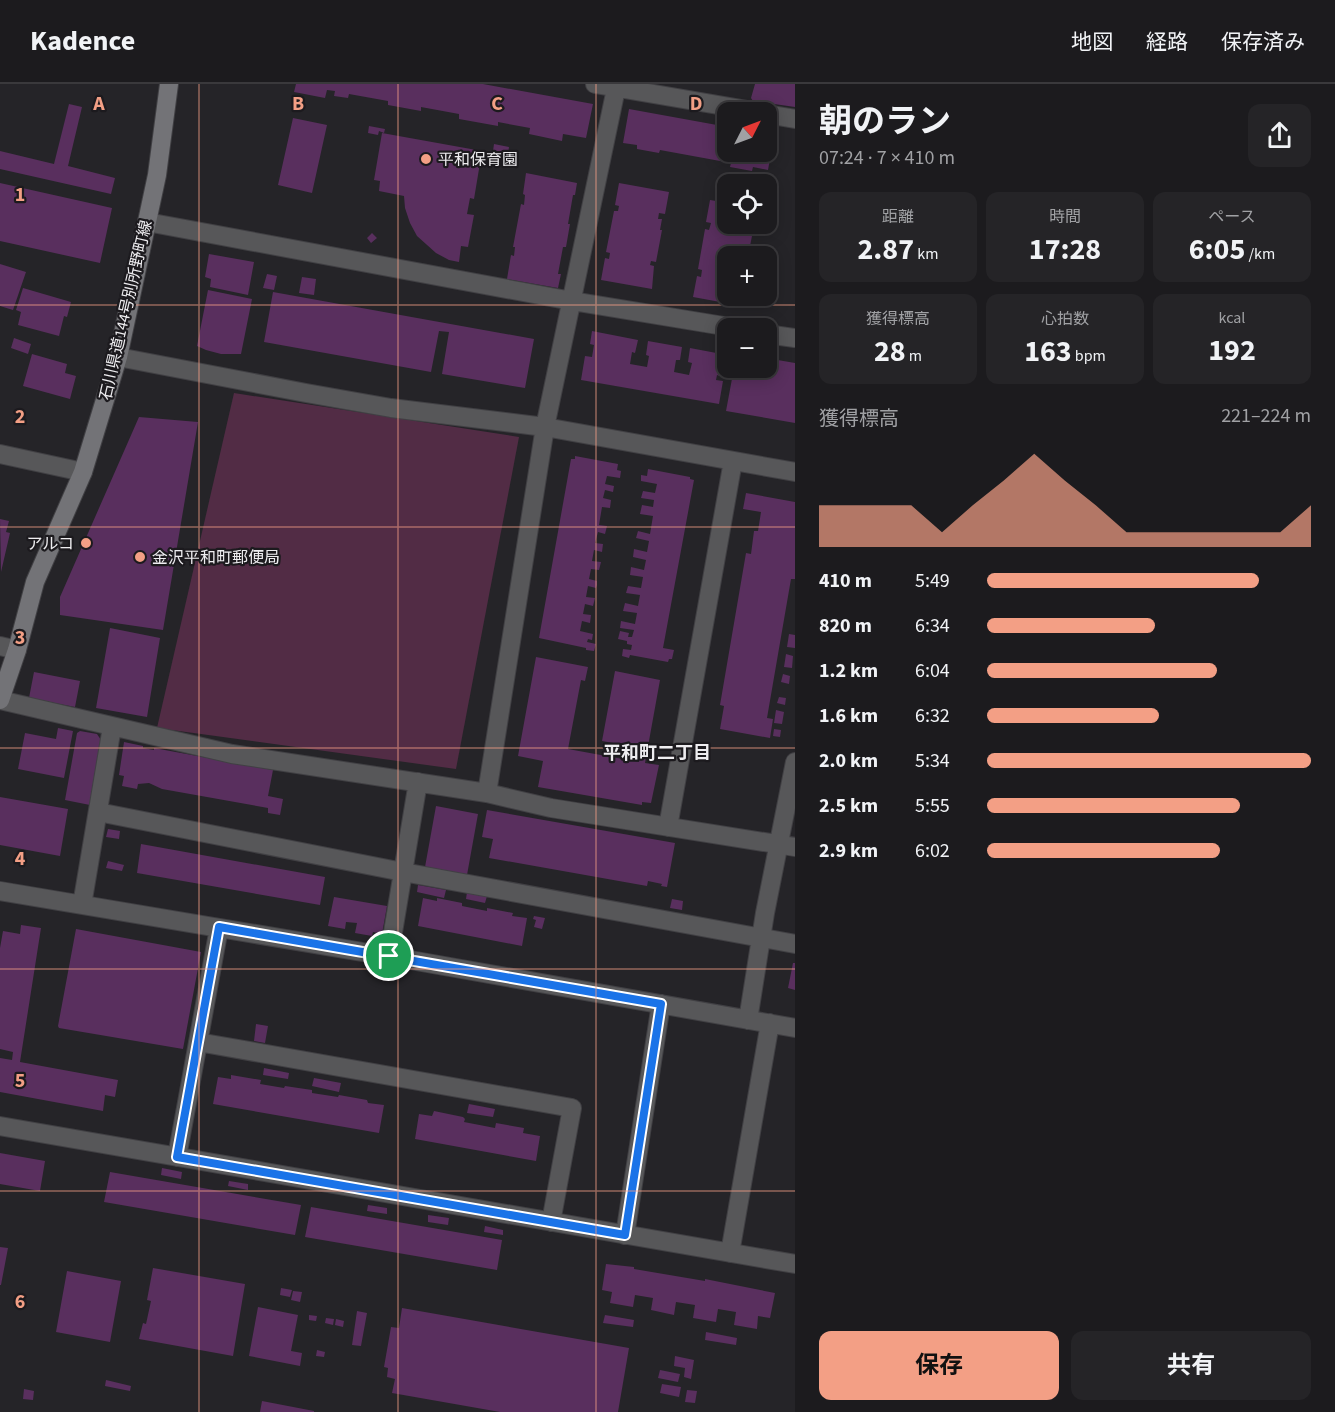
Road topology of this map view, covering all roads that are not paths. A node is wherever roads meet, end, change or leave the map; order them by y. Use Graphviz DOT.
graph roads {
  1 [pos="169,84"];
  2 [pos="595,84"];
  3 [pos="617,86"];
  4 [pos="717,104"];
  5 [pos="777,116"];
  6 [pos="795,119"];
  7 [pos="147,222"];
  8 [pos="572,301"];
  9 [pos="717,325"];
  10 [pos="777,336"];
  11 [pos="795,338"];
  12 [pos="118,357"];
  13 [pos="545,428"];
  14 [pos="0,454"];
  15 [pos="733,461"];
  16 [pos="82,472"];
  17 [pos="795,472"];
  18 [pos="8,648"];
  19 [pos="0,700"];
  20 [pos="112,727"];
  21 [pos="795,762"];
  22 [pos="418,782"];
  23 [pos="487,793"];
  24 [pos="98,812"];
  25 [pos="668,827"];
  26 [pos="787,846"];
  27 [pos="403,872"];
  28 [pos="0,891"];
  29 [pos="82,905"];
  30 [pos="219,927"];
  31 [pos="761,938"];
  32 [pos="795,944"];
  33 [pos="389,956"];
  34 [pos="661,1004"];
  35 [pos="748,1020"];
  36 [pos="770,1023"];
  37 [pos="795,1028"];
  38 [pos="198,1042"];
  39 [pos="0,1126"];
  40 [pos="177,1157"];
  41 [pos="551,1222"];
  42 [pos="625,1235"];
  43 [pos="730,1253"];
  44 [pos="795,1264"];
  1 -- 7 [label="main road, 石川県道144号別所野町線"];
  2 -- 3 [label="street"];
  3 -- 4 [label="street"];
  3 -- 8 [label="street"];
  5 -- 6 [label="street"];
  7 -- 8 [label="street"];
  7 -- 12 [label="main road, 石川県道144号別所野町線"];
  8 -- 9 [label="street"];
  8 -- 13 [label="street"];
  10 -- 11 [label="street"];
  12 -- 13 [label="street"];
  12 -- 16 [label="main road, 石川県道144号別所野町線"];
  13 -- 15 [label="street"];
  13 -- 23 [label="street"];
  14 -- 16 [label="street"];
  15 -- 17 [label="street"];
  15 -- 25 [label="street"];
  16 -- 18 [label="main road, 石川県道144号別所野町線"];
  18 -- 19 [label="main road, 石川県道144号別所野町線"];
  19 -- 20 [label="street"];
  20 -- 22 [label="street"];
  20 -- 24 [label="street"];
  21 -- 26 [label="street"];
  22 -- 23 [label="street"];
  22 -- 27 [label="street"];
  23 -- 25 [label="street"];
  24 -- 27 [label="street"];
  24 -- 29 [label="street"];
  25 -- 26 [label="street"];
  26 -- 31 [label="street"];
  27 -- 31 [label="street"];
  27 -- 33 [label="street"];
  28 -- 29 [label="street"];
  29 -- 30 [label="street"];
  30 -- 33 [label="street"];
  30 -- 38 [label="street"];
  31 -- 32 [label="street"];
  31 -- 35 [label="street"];
  33 -- 34 [label="street"];
  34 -- 35 [label="street"];
  34 -- 42 [label="street"];
  35 -- 36 [label="street"];
  36 -- 37 [label="street"];
  36 -- 43 [label="street"];
  38 -- 40 [label="street"];
  38 -- 41 [label="street"];
  39 -- 40 [label="street"];
  40 -- 41 [label="street"];
  41 -- 42 [label="street"];
  42 -- 43 [label="street"];
  43 -- 44 [label="street"];
}
